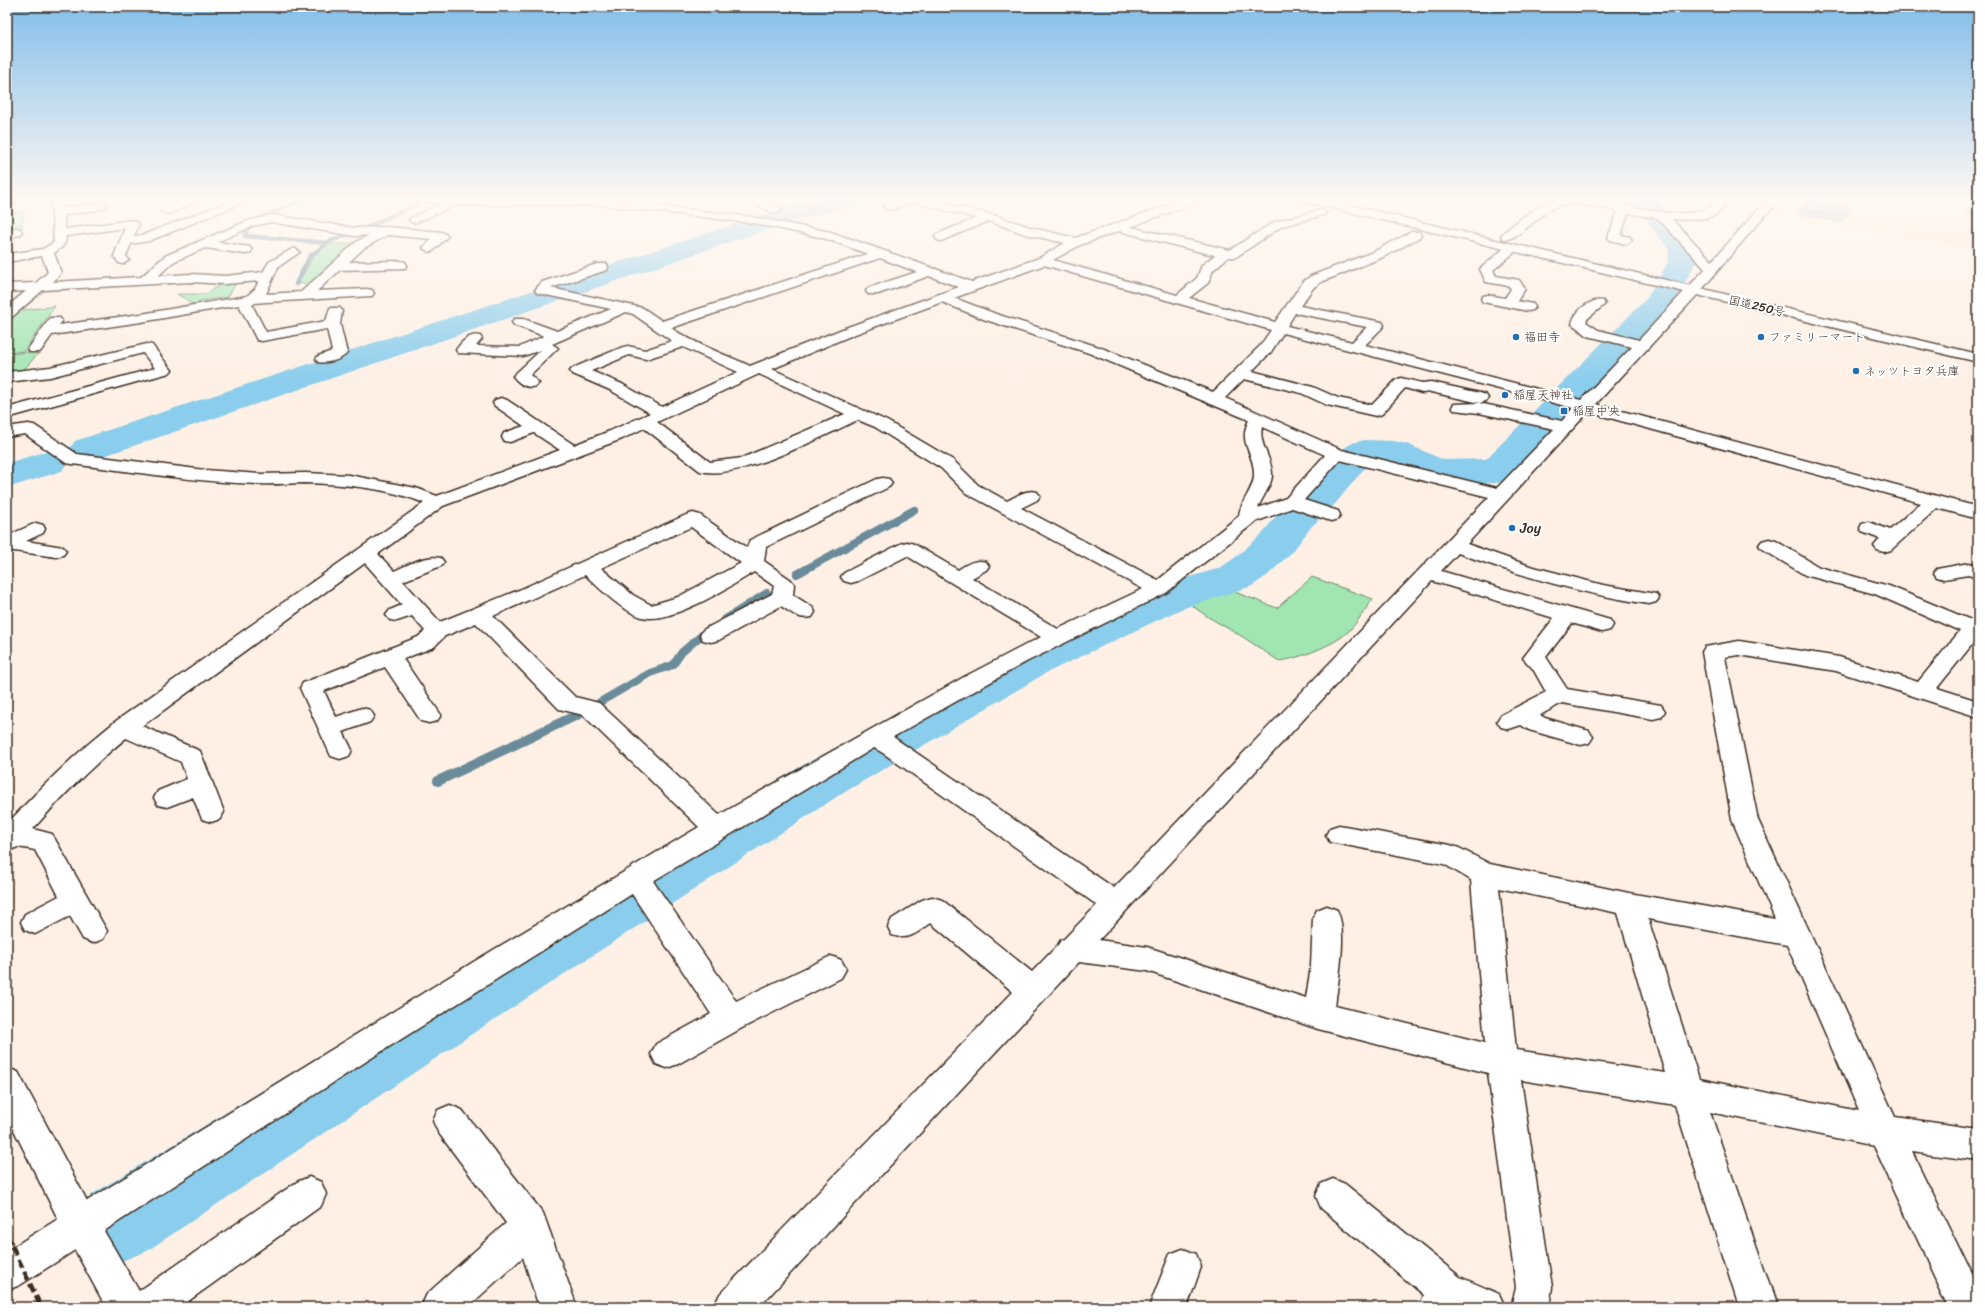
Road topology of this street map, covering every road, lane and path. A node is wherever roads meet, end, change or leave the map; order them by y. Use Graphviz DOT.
graph roads {
  1 [pos="50,259"];
  2 [pos="169,259"];
  3 [pos="282,259"];
  4 [pos="344,259"];
  5 [pos="865,259"];
  6 [pos="895,259"];
  7 [pos="1217,259"];
  8 [pos="1365,259"];
  9 [pos="1494,259"];
  10 [pos="1583,259"];
  11 [pos="1702,259"];
  12 [pos="1719,259"];
  13 [pos="1043,261"];
  14 [pos="400,265"];
  15 [pos="336,266"];
  16 [pos="602,267"];
  17 [pos="1711,268"];
  18 [pos="928,272"];
  19 [pos="266,276"];
  20 [pos="145,281"];
  21 [pos="1696,286"];
  22 [pos="37,287"];
  23 [pos="972,287"];
  24 [pos="7,288"];
  25 [pos="873,291"];
  26 [pos="367,293"];
  27 [pos="305,295"];
  28 [pos="338,296"];
  29 [pos="943,298"];
  30 [pos="252,299"];
  31 [pos="1488,299"];
  32 [pos="1179,300"];
  33 [pos="1508,303"];
  34 [pos="1598,304"];
  35 [pos="1528,307"];
  36 [pos="624,308"];
  37 [pos="1291,308"];
  38 [pos="7,314"];
  39 [pos="519,322"];
  40 [pos="333,324"];
  41 [pos="662,326"];
  42 [pos="1280,328"];
  43 [pos="556,336"];
  44 [pos="475,339"];
  45 [pos="683,342"];
  46 [pos="1629,342"];
  47 [pos="538,344"];
  48 [pos="1355,347"];
  49 [pos="1978,348"];
  50 [pos="36,349"];
  51 [pos="323,358"];
  52 [pos="1978,358"];
  53 [pos="754,370"];
  54 [pos="1240,374"];
  55 [pos="7,377"];
  56 [pos="531,383"];
  57 [pos="1480,398"];
  58 [pos="1215,399"];
  59 [pos="501,403"];
  60 [pos="1584,406"];
  61 [pos="1458,407"];
  62 [pos="7,414"];
  63 [pos="858,414"];
  64 [pos="653,417"];
  65 [pos="1258,418"];
  66 [pos="1563,426"];
  67 [pos="535,427"];
  68 [pos="7,432"];
  69 [pos="510,437"];
  70 [pos="572,451"];
  71 [pos="1336,454"];
  72 [pos="886,488"];
  73 [pos="1500,494"];
  74 [pos="1031,496"];
  75 [pos="808,501"];
  76 [pos="1934,501"];
  77 [pos="437,502"];
  78 [pos="1292,502"];
  79 [pos="1007,508"];
  80 [pos="825,511"];
  81 [pos="1978,513"];
  82 [pos="1331,515"];
  83 [pos="1248,518"];
  84 [pos="1869,528"];
  85 [pos="36,529"];
  86 [pos="7,544"];
  87 [pos="1452,545"];
  88 [pos="1769,545"];
  89 [pos="56,551"];
  90 [pos="366,552"];
  91 [pos="434,562"];
  92 [pos="754,563"];
  93 [pos="587,566"];
  94 [pos="979,566"];
  95 [pos="1974,567"];
  96 [pos="1426,573"];
  97 [pos="1944,573"];
  98 [pos="851,577"];
  99 [pos="957,578"];
  100 [pos="390,579"];
  101 [pos="1159,589"];
  102 [pos="782,598"];
  103 [pos="1649,598"];
  104 [pos="416,607"];
  105 [pos="805,612"];
  106 [pos="479,614"];
  107 [pos="397,615"];
  108 [pos="1567,615"];
  109 [pos="1602,625"];
  110 [pos="1975,630"];
  111 [pos="437,631"];
  112 [pos="710,635"];
  113 [pos="1058,638"];
  114 [pos="389,656"];
  115 [pos="1923,690"];
  116 [pos="1559,695"];
  117 [pos="1978,709"];
  118 [pos="1653,711"];
  119 [pos="428,715"];
  120 [pos="362,716"];
  121 [pos="124,728"];
  122 [pos="330,728"];
  123 [pos="1581,737"];
  124 [pos="874,738"];
  125 [pos="340,750"];
  126 [pos="200,783"];
  127 [pos="167,798"];
  128 [pos="211,812"];
  129 [pos="717,829"];
  130 [pos="1339,835"];
  131 [pos="10,838"];
  132 [pos="1484,874"];
  133 [pos="635,879"];
  134 [pos="76,900"];
  135 [pos="1116,904"];
  136 [pos="1630,904"];
  137 [pos="1327,918"];
  138 [pos="35,922"];
  139 [pos="902,926"];
  140 [pos="93,931"];
  141 [pos="1797,935"];
  142 [pos="1071,949"];
  143 [pos="832,969"];
  144 [pos="1032,990"];
  145 [pos="1318,1015"];
  146 [pos="731,1018"];
  147 [pos="666,1054"];
  148 [pos="1502,1062"];
  149 [pos="7,1083"];
  150 [pos="1687,1092"];
  151 [pos="450,1121"];
  152 [pos="1885,1132"];
  153 [pos="1978,1144"];
  154 [pos="309,1194"];
  155 [pos="1333,1196"];
  156 [pos="81,1226"];
  157 [pos="530,1226"];
  158 [pos="1183,1267"];
  159 [pos="7,1272"];
  160 [pos="1443,1298"];
  161 [pos="127,1307"];
  162 [pos="148,1307"];
  163 [pos="440,1307"];
  164 [pos="558,1307"];
  165 [pos="733,1307"];
  166 [pos="1168,1307"];
  167 [pos="1486,1307"];
  168 [pos="1530,1307"];
  169 [pos="1758,1307"];
  170 [pos="1968,1307"];
  1 -- 22 [label="main road"];
  2 -- 20 [label="main road"];
  3 -- 19 [label="main road"];
  4 -- 15 [label="main road"];
  5 -- 41 [label="main road"];
  6 -- 18 [label="main road"];
  7 -- 32 [label="main road"];
  8 -- 37 [label="main road"];
  9 -- 33 [label="main road"];
  10 -- 21 [label="main road, 国道250号"];
  11 -- 17 [label="main road"];
  12 -- 17 [label="main road"];
  13 -- 23 [label="main road"];
  13 -- 32 [label="main road"];
  14 -- 15 [label="main road"];
  15 -- 27 [label="main road"];
  16 -- 36 [label="main road"];
  17 -- 21 [label="main road"];
  18 -- 23 [label="main road"];
  18 -- 25 [label="main road"];
  19 -- 20 [label="main road"];
  19 -- 30 [label="main road"];
  20 -- 22 [label="main road"];
  21 -- 46 [label="main road"];
  21 -- 49 [label="main road, 国道250号"];
  21 -- 52 [label="main road, 国道250号"];
  22 -- 24 [label="main road"];
  22 -- 38 [label="main road"];
  23 -- 29 [label="main road"];
  26 -- 28 [label="main road"];
  27 -- 28 [label="main road"];
  27 -- 30 [label="main road"];
  28 -- 40 [label="main road"];
  29 -- 53 [label="main road"];
  29 -- 58 [label="main road"];
  30 -- 40 [label="main road"];
  30 -- 50 [label="main road"];
  31 -- 33 [label="main road"];
  32 -- 42 [label="main road"];
  33 -- 35 [label="main road"];
  34 -- 46 [label="main road"];
  36 -- 41 [label="main road"];
  36 -- 43 [label="main road"];
  37 -- 42 [label="main road"];
  37 -- 48 [label="main road"];
  39 -- 43 [label="main road"];
  40 -- 51 [label="main road"];
  41 -- 45 [label="main road"];
  42 -- 48 [label="main road"];
  42 -- 54 [label="main road"];
  43 -- 47 [label="main road"];
  44 -- 47 [label="main road"];
  45 -- 53 [label="main road"];
  45 -- 64 [label="main road"];
  46 -- 60 [label="main road"];
  47 -- 56 [label="main road"];
  48 -- 60 [label="main road"];
  53 -- 63 [label="main road"];
  53 -- 64 [label="main road"];
  54 -- 57 [label="main road"];
  54 -- 58 [label="main road"];
  55 -- 62 [label="main road"];
  58 -- 65 [label="main road"];
  59 -- 67 [label="main road"];
  60 -- 66 [label="main road"];
  60 -- 76 [label="main road"];
  61 -- 66 [label="main road"];
  63 -- 64 [label="main road"];
  63 -- 79 [label="main road"];
  64 -- 70 [label="main road"];
  65 -- 71 [label="main road"];
  65 -- 83 [label="main road"];
  66 -- 73 [label="main road"];
  67 -- 69 [label="main road"];
  67 -- 70 [label="main road"];
  68 -- 77 [label="main road"];
  70 -- 77 [label="main road"];
  71 -- 73 [label="main road"];
  71 -- 78 [label="main road"];
  72 -- 80 [label="main road"];
  73 -- 87 [label="main road"];
  74 -- 79 [label="main road"];
  75 -- 80 [label="main road"];
  76 -- 81 [label="main road"];
  76 -- 84 [label="main road"];
  77 -- 90 [label="main road"];
  78 -- 82 [label="main road"];
  78 -- 83 [label="main road"];
  79 -- 101 [label="main road"];
  80 -- 92 [label="main road"];
  83 -- 101 [label="main road"];
  85 -- 86 [label="main road"];
  86 -- 89 [label="main road"];
  87 -- 96 [label="main road"];
  87 -- 103 [label="main road"];
  88 -- 110 [label="main road"];
  90 -- 100 [label="main road"];
  90 -- 121 [label="main road"];
  91 -- 100 [label="main road"];
  92 -- 93 [label="main road"];
  92 -- 93 [label="main road"];
  92 -- 102 [label="main road"];
  93 -- 106 [label="main road"];
  94 -- 99 [label="main road"];
  95 -- 97 [label="main road"];
  96 -- 108 [label="main road"];
  96 -- 135 [label="main road"];
  98 -- 99 [label="main road"];
  99 -- 113 [label="main road"];
  100 -- 104 [label="main road"];
  101 -- 113 [label="main road"];
  102 -- 105 [label="main road"];
  102 -- 112 [label="main road"];
  104 -- 107 [label="main road"];
  104 -- 111 [label="main road"];
  106 -- 111 [label="main road"];
  106 -- 129 [label="main road"];
  108 -- 109 [label="main road"];
  108 -- 116 [label="main road"];
  110 -- 115 [label="main road"];
  111 -- 114 [label="main road"];
  113 -- 124 [label="main road"];
  114 -- 119 [label="main road"];
  114 -- 122 [label="main road"];
  115 -- 117 [label="main road"];
  115 -- 141 [label="main road"];
  116 -- 118 [label="main road"];
  116 -- 123 [label="main road"];
  120 -- 122 [label="main road"];
  121 -- 126 [label="main road"];
  121 -- 131 [label="main road"];
  122 -- 125 [label="main road"];
  124 -- 129 [label="main road"];
  124 -- 135 [label="main road"];
  126 -- 127 [label="main road"];
  126 -- 128 [label="main road"];
  129 -- 133 [label="main road"];
  130 -- 132 [label="main road"];
  131 -- 134 [label="main road"];
  132 -- 136 [label="main road"];
  132 -- 148 [label="main road"];
  133 -- 146 [label="main road"];
  133 -- 156 [label="main road"];
  134 -- 138 [label="main road"];
  134 -- 140 [label="main road"];
  135 -- 142 [label="main road"];
  136 -- 141 [label="main road"];
  136 -- 150 [label="main road"];
  137 -- 145 [label="main road"];
  139 -- 144 [label="main road"];
  141 -- 152 [label="main road"];
  142 -- 144 [label="main road"];
  142 -- 145 [label="main road"];
  143 -- 146 [label="main road"];
  144 -- 165 [label="main road"];
  145 -- 148 [label="main road"];
  146 -- 147 [label="main road"];
  148 -- 150 [label="main road"];
  148 -- 168 [label="main road"];
  149 -- 156 [label="main road"];
  150 -- 152 [label="main road"];
  150 -- 169 [label="main road"];
  151 -- 157 [label="main road"];
  152 -- 153 [label="main road"];
  152 -- 170 [label="main road"];
  154 -- 162 [label="main road"];
  155 -- 160 [label="main road"];
  156 -- 159 [label="main road"];
  156 -- 161 [label="main road"];
  157 -- 163 [label="main road"];
  157 -- 164 [label="main road"];
  158 -- 166 [label="main road"];
  160 -- 167 [label="main road"];
}
